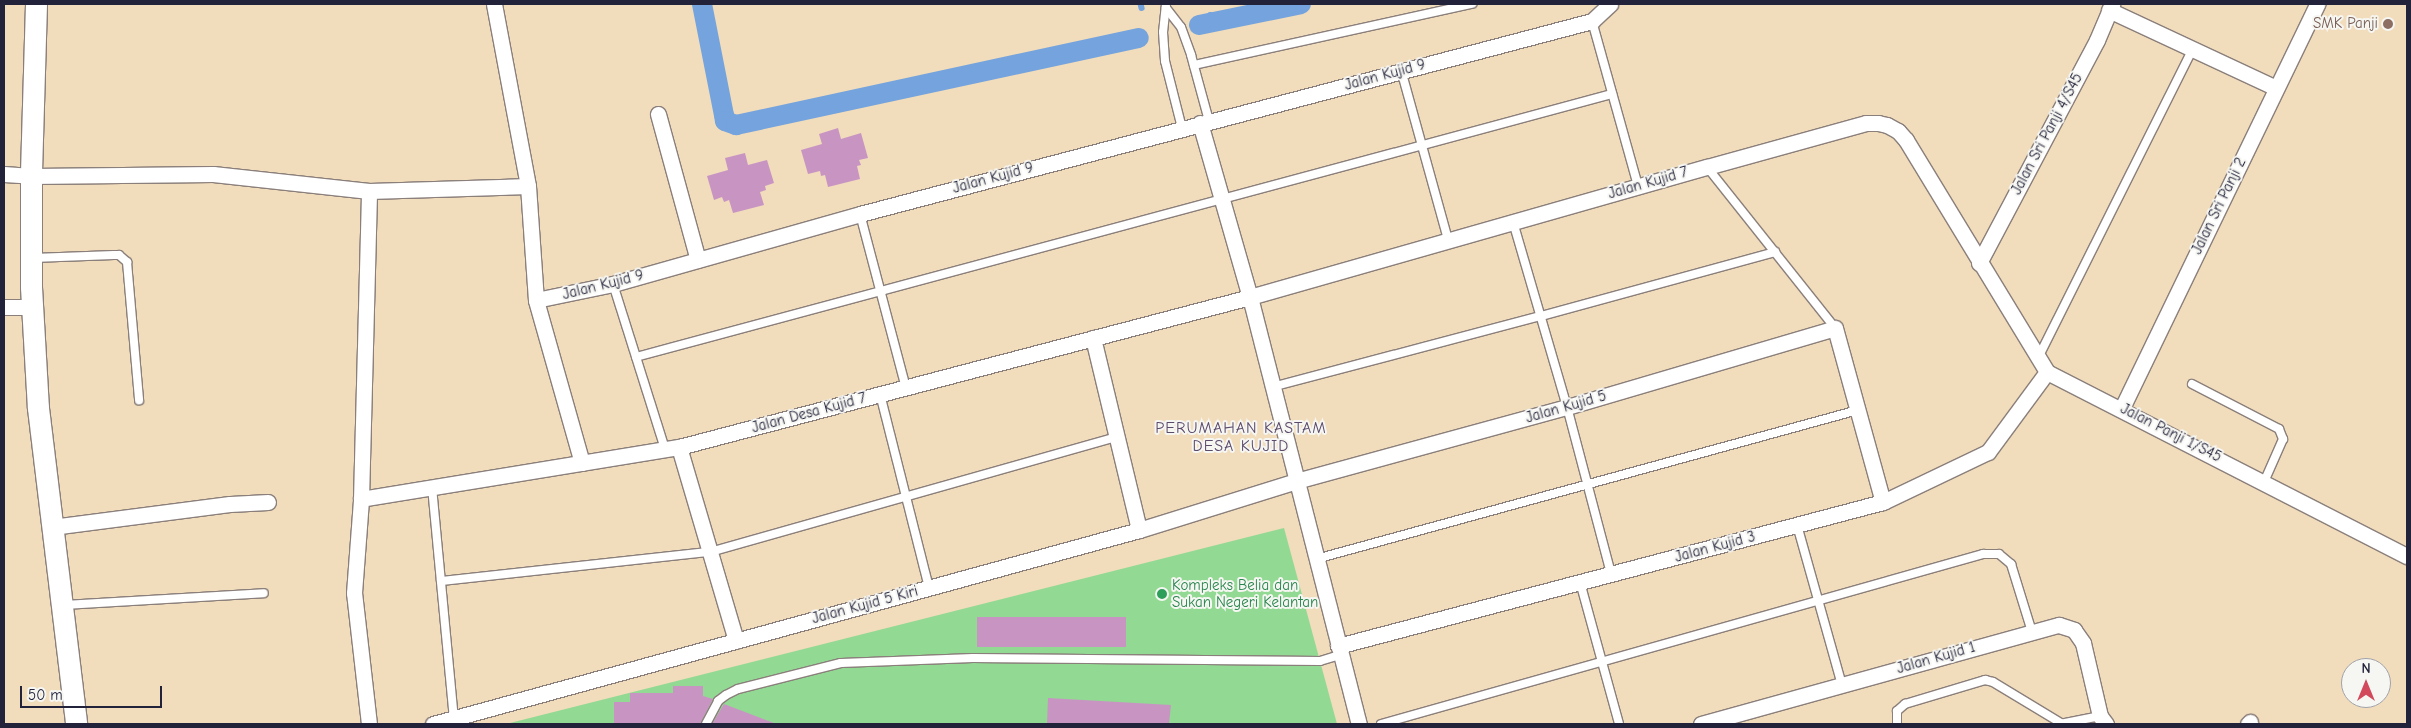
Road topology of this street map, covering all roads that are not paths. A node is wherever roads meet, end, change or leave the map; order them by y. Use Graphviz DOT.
graph roads {
  1 [pos="36,4"];
  2 [pos="494,4"];
  3 [pos="1472,4"];
  4 [pos="1610,4"];
  5 [pos="2316,4"];
  6 [pos="1166,6"];
  7 [pos="2111,7"];
  8 [pos="1592,21"];
  9 [pos="2193,49"];
  10 [pos="1194,65"];
  11 [pos="1401,70"];
  12 [pos="2276,88"];
  13 [pos="1612,94"];
  14 [pos="658,114"];
  15 [pos="1205,122"];
  16 [pos="1182,128"];
  17 [pos="1422,146"];
  18 [pos="1707,166"];
  19 [pos="4,174"];
  20 [pos="30,176"];
  21 [pos="528,186"];
  22 [pos="1638,186"];
  23 [pos="369,191"];
  24 [pos="1222,200"];
  25 [pos="860,214"];
  26 [pos="1513,222"];
  27 [pos="1448,240"];
  28 [pos="1775,252"];
  29 [pos="30,258"];
  30 [pos="698,260"];
  31 [pos="1979,263"];
  32 [pos="613,284"];
  33 [pos="880,292"];
  34 [pos="1250,297"];
  35 [pos="536,300"];
  36 [pos="4,307"];
  37 [pos="32,307"];
  38 [pos="1541,316"];
  39 [pos="1835,328"];
  40 [pos="1093,338"];
  41 [pos="636,357"];
  42 [pos="2038,358"];
  43 [pos="2047,372"];
  44 [pos="2192,384"];
  45 [pos="1272,387"];
  46 [pos="906,388"];
  47 [pos="880,394"];
  48 [pos="138,400"];
  49 [pos="1568,407"];
  50 [pos="2122,408"];
  51 [pos="1858,410"];
  52 [pos="1116,437"];
  53 [pos="672,448"];
  54 [pos="582,463"];
  55 [pos="1296,481"];
  56 [pos="2264,482"];
  57 [pos="1588,485"];
  58 [pos="432,487"];
  59 [pos="906,496"];
  60 [pos="361,499"];
  61 [pos="268,502"];
  62 [pos="1883,502"];
  63 [pos="1797,525"];
  64 [pos="52,528"];
  65 [pos="1139,530"];
  66 [pos="710,552"];
  67 [pos="2407,556"];
  68 [pos="1316,559"];
  69 [pos="1611,574"];
  70 [pos="441,581"];
  71 [pos="1580,582"];
  72 [pos="930,588"];
  73 [pos="264,593"];
  74 [pos="1818,600"];
  75 [pos="62,606"];
  76 [pos="2032,632"];
  77 [pos="736,641"];
  78 [pos="1339,651"];
  79 [pos="1602,662"];
  80 [pos="1842,685"];
  81 [pos="454,718"];
  82 [pos="2103,720"];
  83 [pos="76,724"];
  84 [pos="369,724"];
  85 [pos="432,724"];
  86 [pos="706,724"];
  87 [pos="1359,724"];
  88 [pos="1381,724"];
  89 [pos="1619,724"];
  90 [pos="1701,724"];
  91 [pos="1896,724"];
  92 [pos="2061,724"];
  1 -- 20 [label="main road"];
  2 -- 21 [label="street"];
  3 -- 10 [label="lane"];
  4 -- 8 [label="street, Jalan Kujid 9"];
  5 -- 12 [label="street, Jalan Sri Panji 2"];
  6 -- 10 [label="lane"];
  6 -- 16 [label="lane"];
  7 -- 9 [label="street"];
  7 -- 31 [label="street, Jalan Sri Panji 4/S45"];
  8 -- 11 [label="street, Jalan Kujid 9"];
  8 -- 13 [label="lane"];
  9 -- 12 [label="street"];
  9 -- 42 [label="lane"];
  10 -- 15 [label="lane"];
  11 -- 15 [label="street, Jalan Kujid 9"];
  11 -- 17 [label="lane"];
  12 -- 50 [label="street, Jalan Sri Panji 2"];
  13 -- 17 [label="lane"];
  13 -- 22 [label="lane"];
  14 -- 30 [label="street"];
  15 -- 16 [label="street, Jalan Kujid 9"];
  15 -- 24 [label="street"];
  16 -- 25 [label="street, Jalan Kujid 9"];
  17 -- 24 [label="lane"];
  17 -- 27 [label="lane"];
  18 -- 22 [label="street, Jalan Kujid 7"];
  18 -- 28 [label="lane"];
  18 -- 31 [label="street, Jalan Kujid 7"];
  19 -- 20 [label="street"];
  20 -- 23 [label="street"];
  20 -- 29 [label="main road"];
  21 -- 23 [label="street"];
  21 -- 35 [label="street"];
  22 -- 26 [label="street, Jalan Kujid 7"];
  23 -- 60 [label="street"];
  24 -- 33 [label="lane"];
  24 -- 34 [label="street"];
  25 -- 30 [label="street, Jalan Kujid 9"];
  25 -- 33 [label="lane"];
  26 -- 27 [label="street, Jalan Kujid 7"];
  26 -- 38 [label="lane"];
  27 -- 34 [label="street, Jalan Kujid 7"];
  28 -- 38 [label="lane"];
  28 -- 39 [label="lane"];
  29 -- 37 [label="main road"];
  29 -- 48 [label="lane"];
  30 -- 32 [label="street, Jalan Kujid 9"];
  31 -- 42 [label="street"];
  32 -- 35 [label="street, Jalan Kujid 9"];
  32 -- 41 [label="lane"];
  33 -- 41 [label="lane"];
  33 -- 46 [label="lane"];
  34 -- 40 [label="street, Jalan Desa Kujid 7"];
  34 -- 45 [label="street"];
  35 -- 54 [label="street"];
  36 -- 37 [label="street"];
  37 -- 64 [label="main road"];
  38 -- 45 [label="lane"];
  38 -- 49 [label="lane"];
  39 -- 49 [label="street, Jalan Kujid 5"];
  39 -- 51 [label="street"];
  40 -- 46 [label="street, Jalan Desa Kujid 7"];
  40 -- 52 [label="street"];
  41 -- 53 [label="lane"];
  42 -- 43 [label="street"];
  43 -- 50 [label="street, Jalan Panji 1/S45"];
  43 -- 62 [label="street, Jalan Kujid 3"];
  44 -- 56 [label="lane"];
  45 -- 55 [label="street"];
  46 -- 47 [label="street, Jalan Desa Kujid 7"];
  47 -- 53 [label="street, Jalan Desa Kujid 7"];
  47 -- 59 [label="lane"];
  49 -- 55 [label="street, Jalan Kujid 5"];
  49 -- 57 [label="lane"];
  50 -- 56 [label="street, Jalan Panji 1/S45"];
  51 -- 57 [label="lane"];
  51 -- 62 [label="street"];
  52 -- 59 [label="lane"];
  52 -- 65 [label="street"];
  53 -- 54 [label="street, Jalan Desa Kujid 7"];
  53 -- 66 [label="street"];
  54 -- 58 [label="street, Jalan Desa Kujid 7"];
  55 -- 65 [label="street, Jalan Kujid 5 Kiri"];
  55 -- 68 [label="street"];
  56 -- 67 [label="street, Jalan Panji 1/S45"];
  57 -- 68 [label="lane"];
  57 -- 69 [label="lane"];
  58 -- 60 [label="street, Jalan Desa Kujid 7"];
  58 -- 70 [label="lane"];
  59 -- 66 [label="lane"];
  59 -- 72 [label="lane"];
  60 -- 84 [label="street"];
  61 -- 64 [label="street"];
  62 -- 63 [label="street, Jalan Kujid 3"];
  63 -- 69 [label="street, Jalan Kujid 3"];
  63 -- 74 [label="lane"];
  64 -- 75 [label="main road"];
  65 -- 72 [label="street, Jalan Kujid 5 Kiri"];
  66 -- 70 [label="lane"];
  66 -- 77 [label="street"];
  68 -- 78 [label="street"];
  69 -- 71 [label="street, Jalan Kujid 3"];
  70 -- 81 [label="lane"];
  71 -- 78 [label="street, Jalan Kujid 3"];
  71 -- 79 [label="lane"];
  72 -- 77 [label="street, Jalan Kujid 5 Kiri"];
  73 -- 75 [label="lane"];
  74 -- 76 [label="lane"];
  74 -- 79 [label="lane"];
  74 -- 80 [label="lane"];
  75 -- 83 [label="main road"];
  76 -- 80 [label="street, Jalan Kujid 1"];
  76 -- 82 [label="street, Jalan Kujid 1"];
  77 -- 81 [label="street, Jalan Kujid 5 Kiri"];
  78 -- 86 [label="lane"];
  78 -- 87 [label="street"];
  79 -- 88 [label="lane"];
  79 -- 89 [label="lane"];
  80 -- 90 [label="street, Jalan Kujid 1"];
  81 -- 85 [label="street, Jalan Kujid 5 Kiri"];
  82 -- 92 [label="lane"];
  91 -- 92 [label="lane"];
}
